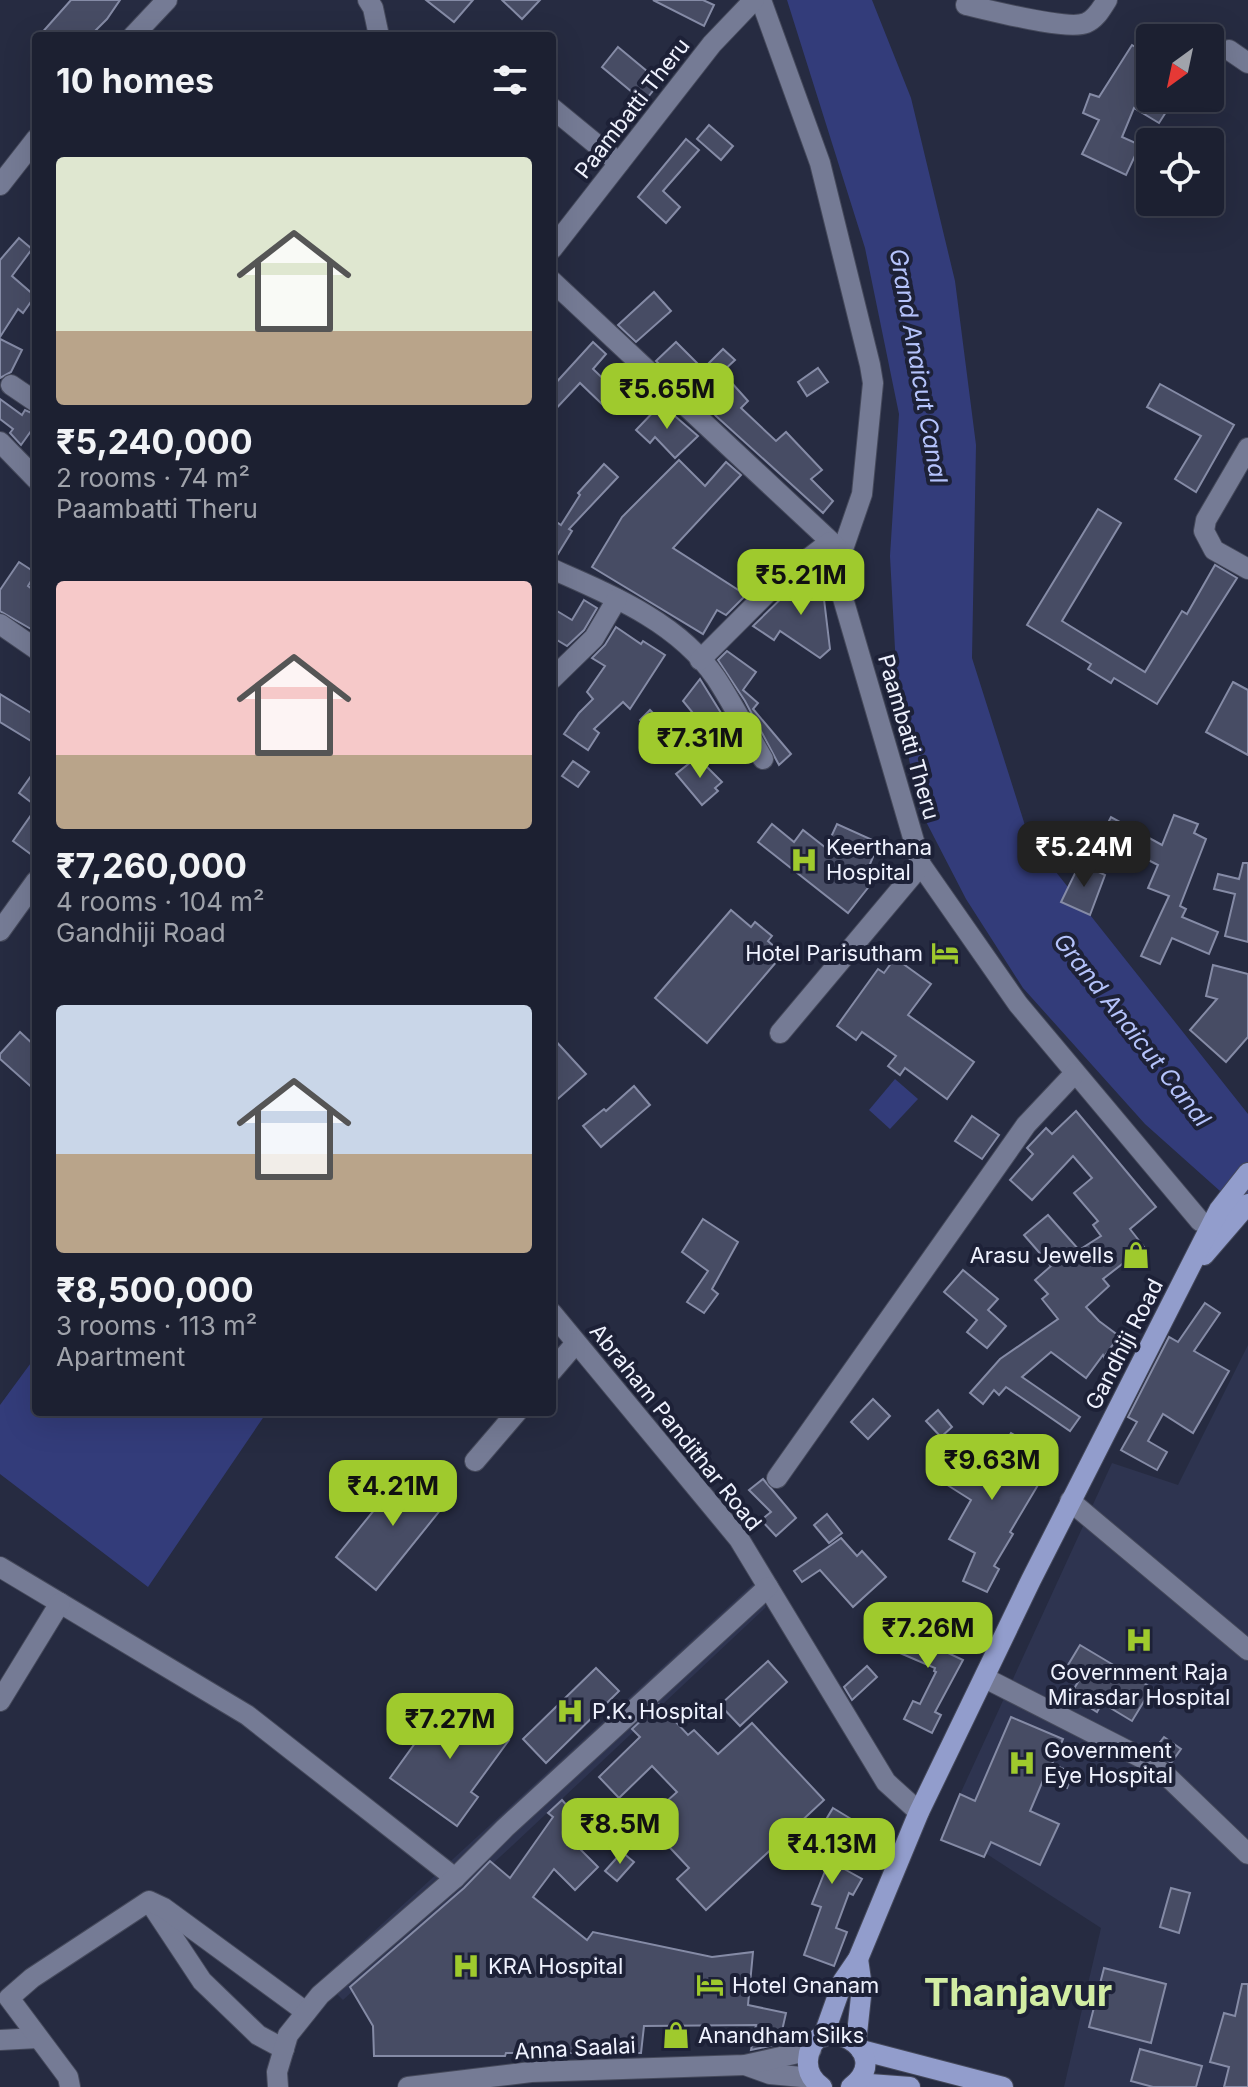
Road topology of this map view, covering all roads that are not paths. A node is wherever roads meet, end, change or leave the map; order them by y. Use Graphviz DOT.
graph roads {
  1 [pos="368,0"];
  2 [pos="754,0"];
  3 [pos="761,0"];
  4 [pos="1107,0"];
  5 [pos="165,1"];
  6 [pos="966,5"];
  7 [pos="137,32"];
  8 [pos="378,32"];
  9 [pos="1229,50"];
  10 [pos="1248,63"];
  11 [pos="556,111"];
  12 [pos="32,144"];
  13 [pos="619,163"];
  14 [pos="0,185"];
  15 [pos="556,244"];
  16 [pos="556,285"];
  17 [pos="11,385"];
  18 [pos="32,399"];
  19 [pos="0,442"];
  20 [pos="1248,448"];
  21 [pos="32,475"];
  22 [pos="836,547"];
  23 [pos="1248,569"];
  24 [pos="556,571"];
  25 [pos="617,599"];
  26 [pos="0,624"];
  27 [pos="32,646"];
  28 [pos="700,660"];
  29 [pos="556,675"];
  30 [pos="763,759"];
  31 [pos="921,865"];
  32 [pos="32,886"];
  33 [pos="3,920"];
  34 [pos="780,1033"];
  35 [pos="1075,1073"];
  36 [pos="1248,1173"];
  37 [pos="1235,1211"];
  38 [pos="1200,1221"];
  39 [pos="556,1318"];
  40 [pos="576,1343"];
  41 [pos="556,1366"];
  42 [pos="514,1416"];
  43 [pos="475,1461"];
  44 [pos="777,1478"];
  45 [pos="1070,1501"];
  46 [pos="0,1567"];
  47 [pos="768,1587"];
  48 [pos="60,1603"];
  49 [pos="1248,1650"];
  50 [pos="985,1678"];
  51 [pos="0,1701"];
  52 [pos="919,1812"];
  53 [pos="1248,1854"];
  54 [pos="455,1878"];
  55 [pos="149,1901"];
  56 [pos="858,1959"];
  57 [pos="306,2012"];
  58 [pos="38,2038"];
  59 [pos="0,2040"];
  60 [pos="817,2043"];
  61 [pos="859,2046"];
  62 [pos="284,2049"];
  63 [pos="745,2065"];
  64 [pos="816,2084"];
  65 [pos="853,2085"];
  66 [pos="70,2087"];
  67 [pos="278,2087"];
  68 [pos="408,2087"];
  69 [pos="910,2087"];
  70 [pos="1003,2087"];
  1 -- 8 [label="street"];
  2 -- 13 [label="street, Paambatti Theru"];
  3 -- 22 [label="street, Paambatti Theru"];
  4 -- 6 [label="street"];
  5 -- 7 [label="street"];
  9 -- 10 [label="street"];
  11 -- 13 [label="street"];
  12 -- 14 [label="street"];
  13 -- 15 [label="street, Paambatti Theru"];
  16 -- 22 [label="street"];
  17 -- 18 [label="street"];
  19 -- 21 [label="street"];
  20 -- 23 [label="street"];
  22 -- 28 [label="street"];
  22 -- 31 [label="street, Paambatti Theru"];
  24 -- 25 [label="street"];
  25 -- 28 [label="street"];
  25 -- 29 [label="street"];
  26 -- 27 [label="street"];
  28 -- 30 [label="street"];
  31 -- 34 [label="street"];
  31 -- 35 [label="street, Paambatti Theru"];
  32 -- 33 [label="street"];
  35 -- 38 [label="street, Paambatti Theru"];
  35 -- 44 [label="street"];
  36 -- 37 [label="main road, Gandhiji Road"];
  37 -- 45 [label="main road, Gandhiji Road"];
  39 -- 40 [label="street, Abraham Pandithar Road"];
  40 -- 41 [label="street"];
  40 -- 47 [label="street, Abraham Pandithar Road"];
  42 -- 43 [label="street"];
  45 -- 49 [label="street"];
  45 -- 50 [label="main road, Gandhiji Road"];
  46 -- 48 [label="street"];
  47 -- 52 [label="street, Abraham Pandithar Road"];
  47 -- 54 [label="street"];
  48 -- 51 [label="street"];
  48 -- 54 [label="street"];
  50 -- 52 [label="main road, Gandhiji Road"];
  50 -- 53 [label="street"];
  52 -- 56 [label="main road, Gandhiji Road"];
  54 -- 57 [label="street"];
  55 -- 57 [label="street"];
  55 -- 58 [label="street"];
  55 -- 62 [label="street"];
  56 -- 60 [label="main road, Gandhiji Road"];
  56 -- 61 [label="main road, Gandhiji Road"];
  57 -- 62 [label="street"];
  58 -- 59 [label="street"];
  58 -- 66 [label="street"];
  60 -- 61 [label="main road"];
  60 -- 63 [label="street, Anna Saalai"];
  60 -- 64 [label="main road"];
  61 -- 65 [label="main road, Gandhiji Road"];
  61 -- 70 [label="main road"];
  62 -- 67 [label="street"];
  63 -- 64 [label="street, Anna Saalai"];
  63 -- 68 [label="street, Anna Saalai"];
  65 -- 69 [label="main road"];
}
